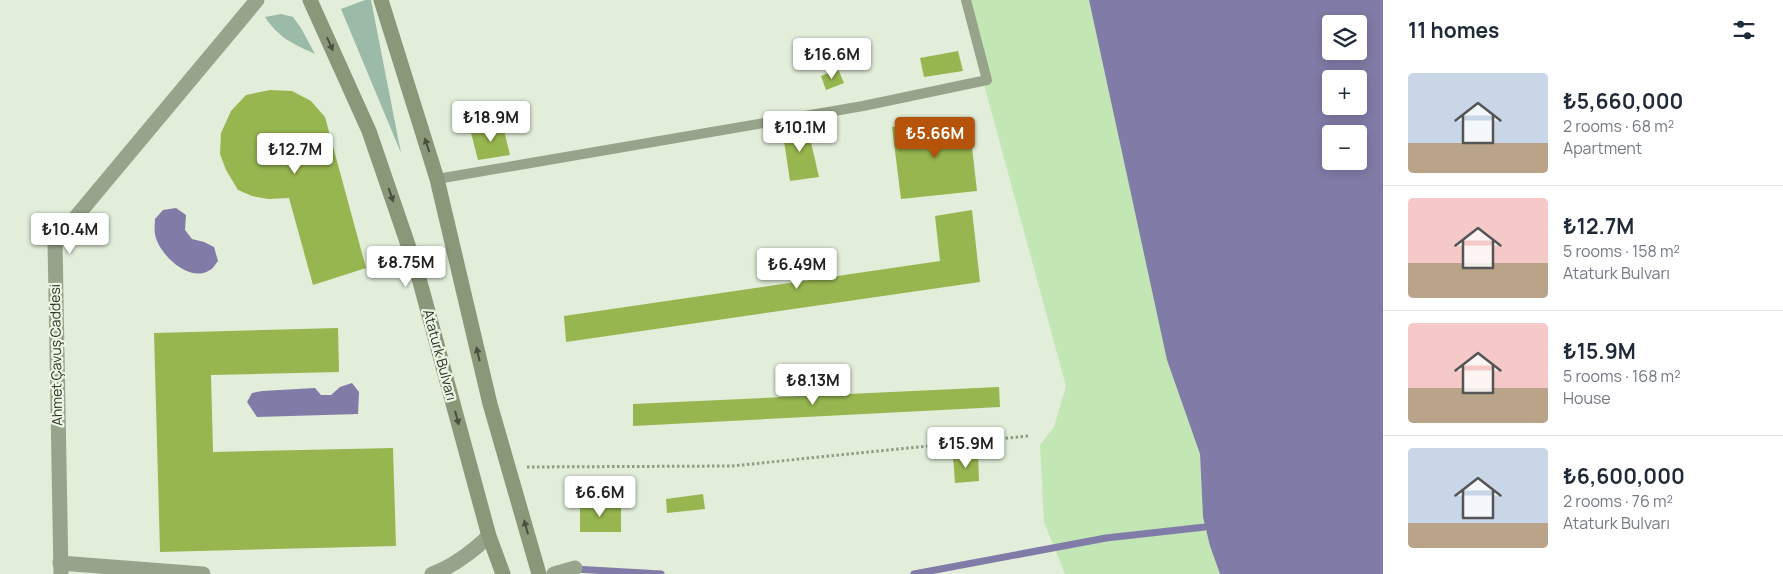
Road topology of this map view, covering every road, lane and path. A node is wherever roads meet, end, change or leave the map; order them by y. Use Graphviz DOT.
graph roads {
  1 [pos="257,0"];
  2 [pos="310,0"];
  3 [pos="382,0"];
  4 [pos="966,0"];
  5 [pos="438,178"];
  6 [pos="1028,436"];
  7 [pos="508,468"];
  8 [pos="489,536"];
  9 [pos="60,568"];
  10 [pos="574,568"];
  11 [pos="204,574"];
  12 [pos="432,574"];
  13 [pos="503,574"];
  14 [pos="539,574"];
  15 [pos="554,574"];
  1 -- 9 [label="street, Ahmet Çavuş Caddesi"];
  2 -- 8 [label="main road, Ataturk Bulvarı, one-way"];
  5 -- 3 [label="main road, one-way"];
  4 -- 5 [label="lane"];
  7 -- 5 [label="main road, one-way"];
  6 -- 7 [label="path"];
  14 -- 7 [label="main road, one-way"];
  8 -- 12 [label="street"];
  8 -- 13 [label="main road, Ataturk Bulvarı"];
  9 -- 11 [label="street"];
  10 -- 15 [label="street"];
}
